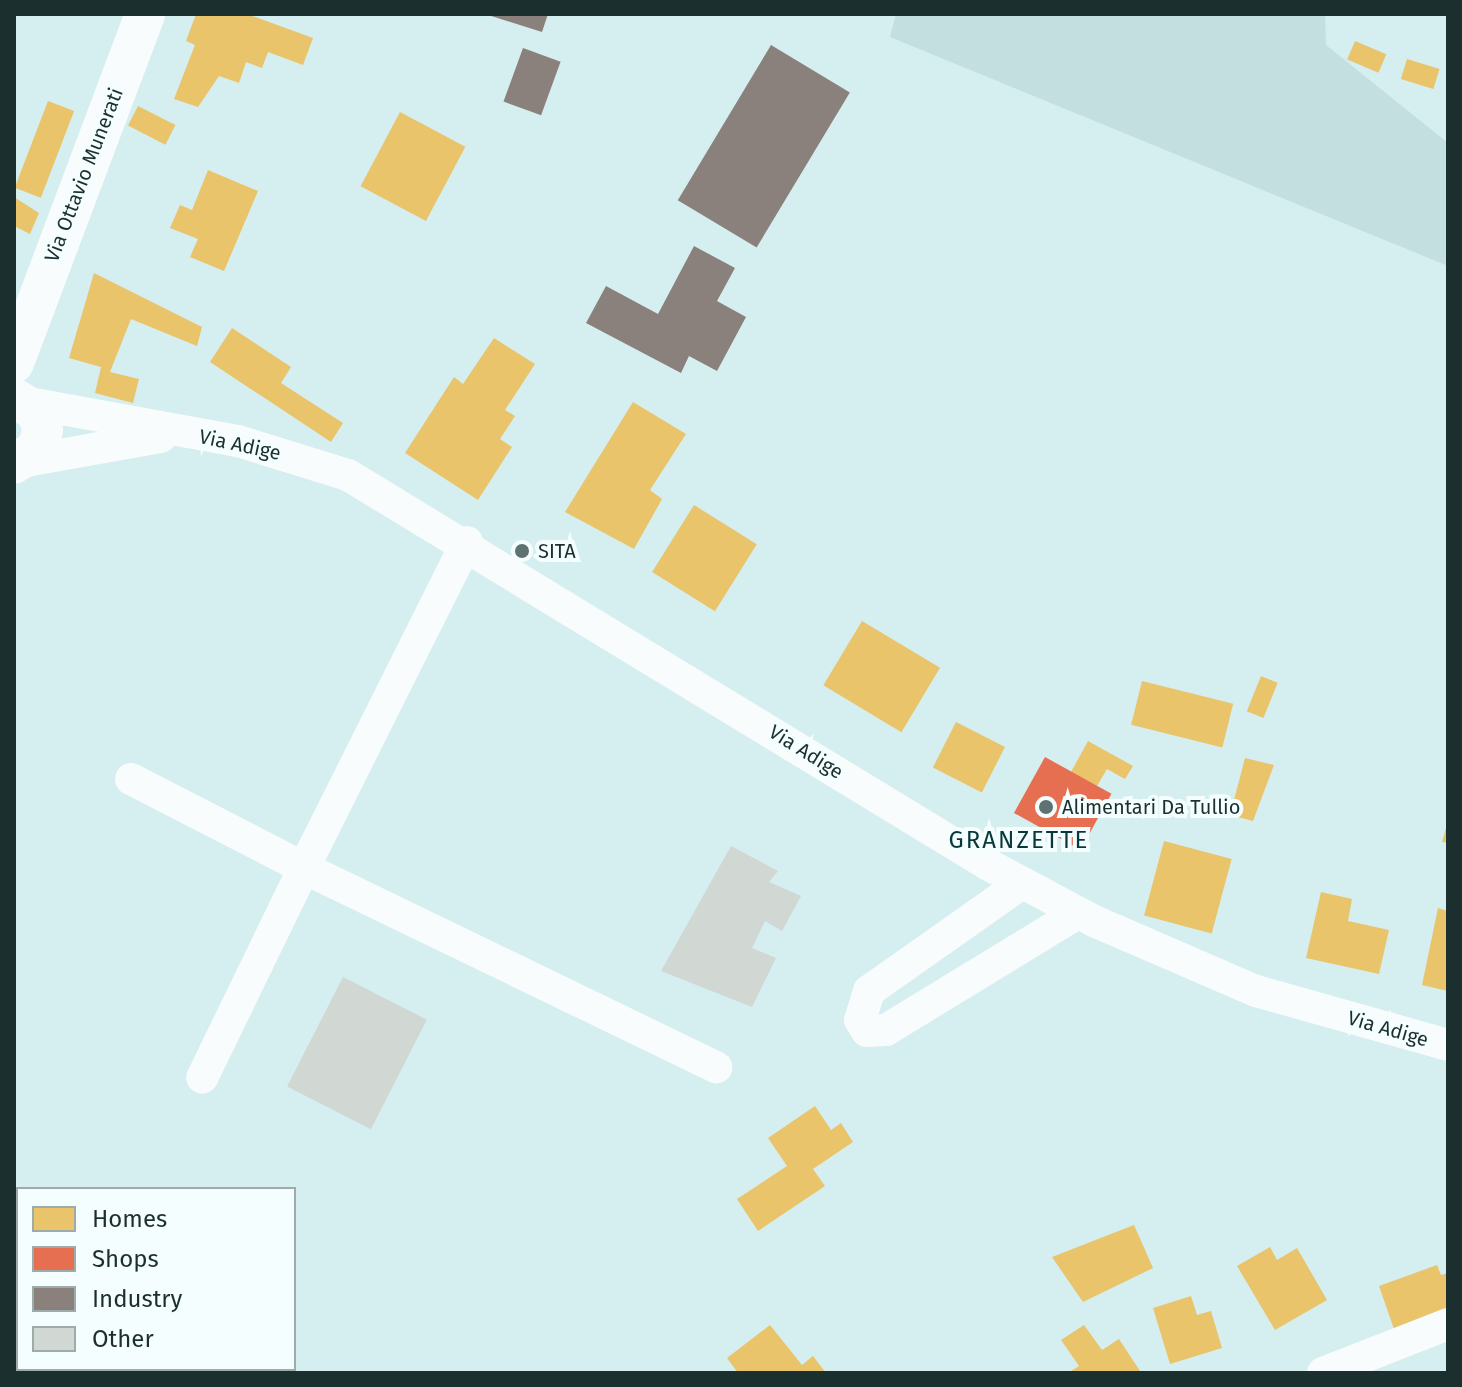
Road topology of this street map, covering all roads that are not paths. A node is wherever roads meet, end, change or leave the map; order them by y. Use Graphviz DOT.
graph roads {
  1 [pos="145,14"];
  2 [pos="19,350"];
  3 [pos="21,400"];
  4 [pos="180,433"];
  5 [pos="17,463"];
  6 [pos="467,542"];
  7 [pos="131,779"];
  8 [pos="304,868"];
  9 [pos="1022,883"];
  10 [pos="1078,913"];
  11 [pos="1448,1045"];
  12 [pos="716,1067"];
  13 [pos="202,1078"];
  14 [pos="1448,1324"];
  15 [pos="1323,1373"];
  1 -- 2 [label="street, Via Ottavio Munerati"];
  2 -- 3 [label="street, Via Ottavio Munerati"];
  3 -- 4 [label="street, Via Adige"];
  3 -- 5 [label="street, Via Ottavio Munerati"];
  4 -- 5 [label="street, Via Adige"];
  4 -- 6 [label="street, Via Adige"];
  6 -- 8 [label="street"];
  6 -- 9 [label="street, Via Adige"];
  7 -- 8 [label="street"];
  8 -- 12 [label="street"];
  8 -- 13 [label="street"];
  9 -- 10 [label="street, Via Adige"];
  9 -- 10 [label="street"];
  10 -- 11 [label="street, Via Adige"];
  14 -- 15 [label="street"];
}
